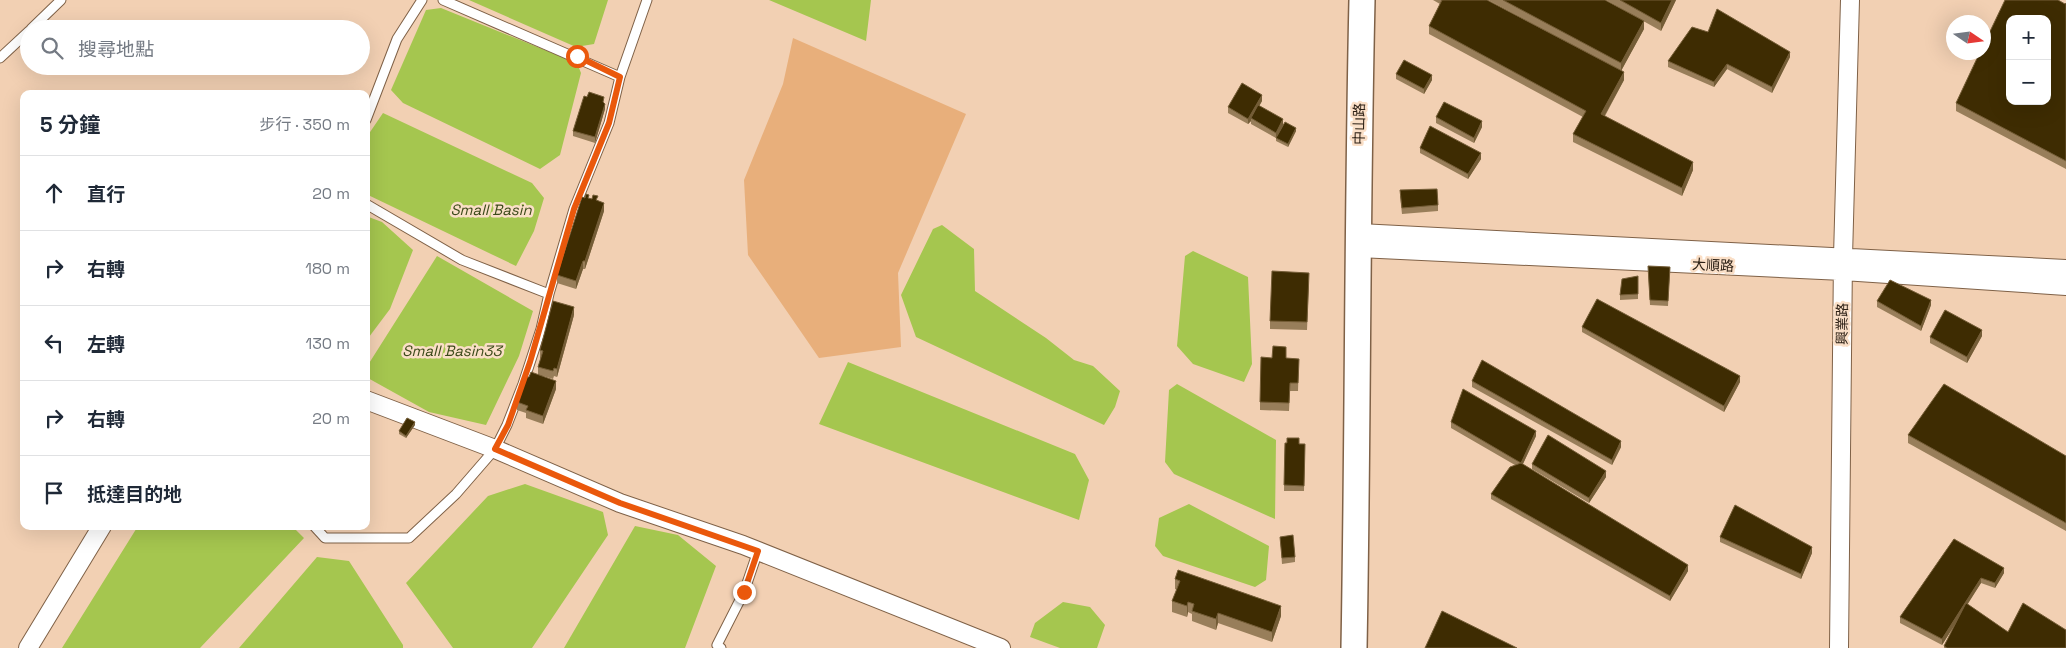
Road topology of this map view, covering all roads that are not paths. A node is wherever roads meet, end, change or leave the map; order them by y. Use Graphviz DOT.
graph roads {
  1 [pos="61,0"];
  2 [pos="422,0"];
  3 [pos="443,0"];
  4 [pos="647,0"];
  5 [pos="1362,0"];
  6 [pos="1850,0"];
  7 [pos="40,20"];
  8 [pos="20,39"];
  9 [pos="0,58"];
  10 [pos="620,77"];
  11 [pos="370,110"];
  12 [pos="370,206"];
  13 [pos="1359,241"];
  14 [pos="1843,264"];
  15 [pos="2066,269"];
  16 [pos="2066,286"];
  17 [pos="549,294"];
  18 [pos="370,402"];
  19 [pos="495,449"];
  20 [pos="100,530"];
  21 [pos="318,530"];
  22 [pos="758,551"];
  23 [pos="718,647"];
  24 [pos="28,648"];
  25 [pos="1001,648"];
  26 [pos="1354,648"];
  27 [pos="1839,648"];
  1 -- 7 [label="lane"];
  2 -- 11 [label="lane"];
  3 -- 10 [label="lane"];
  4 -- 10 [label="lane"];
  5 -- 13 [label="main road, 中山路"];
  6 -- 14 [label="street, 興業路"];
  8 -- 9 [label="lane"];
  10 -- 17 [label="lane"];
  12 -- 17 [label="lane"];
  13 -- 14 [label="street, 大順路"];
  13 -- 26 [label="main road, 中山路"];
  14 -- 15 [label="street, 大順路"];
  14 -- 16 [label="street, 大順路"];
  14 -- 27 [label="street, 興業路"];
  17 -- 19 [label="lane"];
  18 -- 19 [label="street"];
  19 -- 21 [label="lane"];
  19 -- 22 [label="street"];
  20 -- 24 [label="street"];
  22 -- 23 [label="lane"];
  22 -- 25 [label="street"];
}
